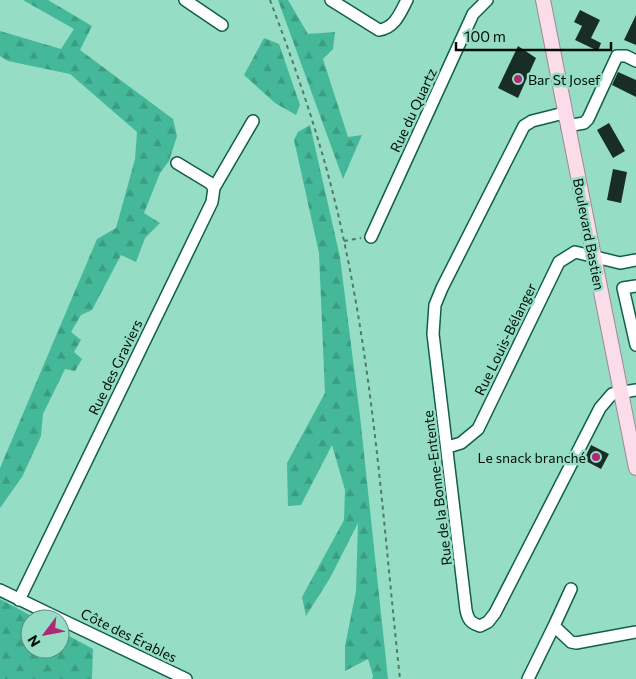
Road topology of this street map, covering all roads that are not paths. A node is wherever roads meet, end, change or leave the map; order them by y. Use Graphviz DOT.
graph roads {
  1 [pos="185,0"];
  2 [pos="331,0"];
  3 [pos="407,0"];
  4 [pos="486,0"];
  5 [pos="542,0"];
  6 [pos="222,25"];
  7 [pos="636,61"];
  8 [pos="566,120"];
  9 [pos="253,121"];
  10 [pos="177,163"];
  11 [pos="214,188"];
  12 [pos="366,237"];
  13 [pos="593,256"];
  14 [pos="636,260"];
  15 [pos="636,286"];
  16 [pos="636,345"];
  17 [pos="636,390"];
  18 [pos="621,393"];
  19 [pos="630,409"];
  20 [pos="634,444"];
  21 [pos="448,447"];
  22 [pos="636,468"];
  23 [pos="571,589"];
  24 [pos="0,590"];
  25 [pos="19,600"];
  26 [pos="38,609"];
  27 [pos="70,624"];
  28 [pos="554,626"];
  29 [pos="636,632"];
  30 [pos="186,679"];
  31 [pos="528,679"];
  1 -- 6 [label="street"];
  2 -- 3 [label="street"];
  4 -- 12 [label="street, Rue du Quartz"];
  5 -- 8 [label="main road, Boulevard Bastien"];
  7 -- 8 [label="street, Rue de la Bonne-Entente"];
  8 -- 13 [label="main road, Boulevard Bastien"];
  8 -- 21 [label="street, Rue de la Bonne-Entente"];
  9 -- 11 [label="street, Rue des Graviers"];
  10 -- 11 [label="street"];
  11 -- 25 [label="street, Rue des Graviers"];
  13 -- 14 [label="street, Rue Louis-Bélanger"];
  13 -- 18 [label="main road, Boulevard Bastien"];
  13 -- 21 [label="street, Rue Louis-Bélanger"];
  15 -- 16 [label="street"];
  17 -- 18 [label="street"];
  18 -- 19 [label="main road, Boulevard Bastien"];
  18 -- 21 [label="street, Rue de la Bonne-Entente"];
  19 -- 20 [label="main road, Boulevard Bastien"];
  20 -- 22 [label="main road, Boulevard Bastien"];
  23 -- 28 [label="street"];
  24 -- 25 [label="street, Côte des Érables"];
  25 -- 26 [label="street, Côte des Érables"];
  27 -- 30 [label="street, Côte des Érables"];
  28 -- 29 [label="street"];
  28 -- 31 [label="street"];
}
